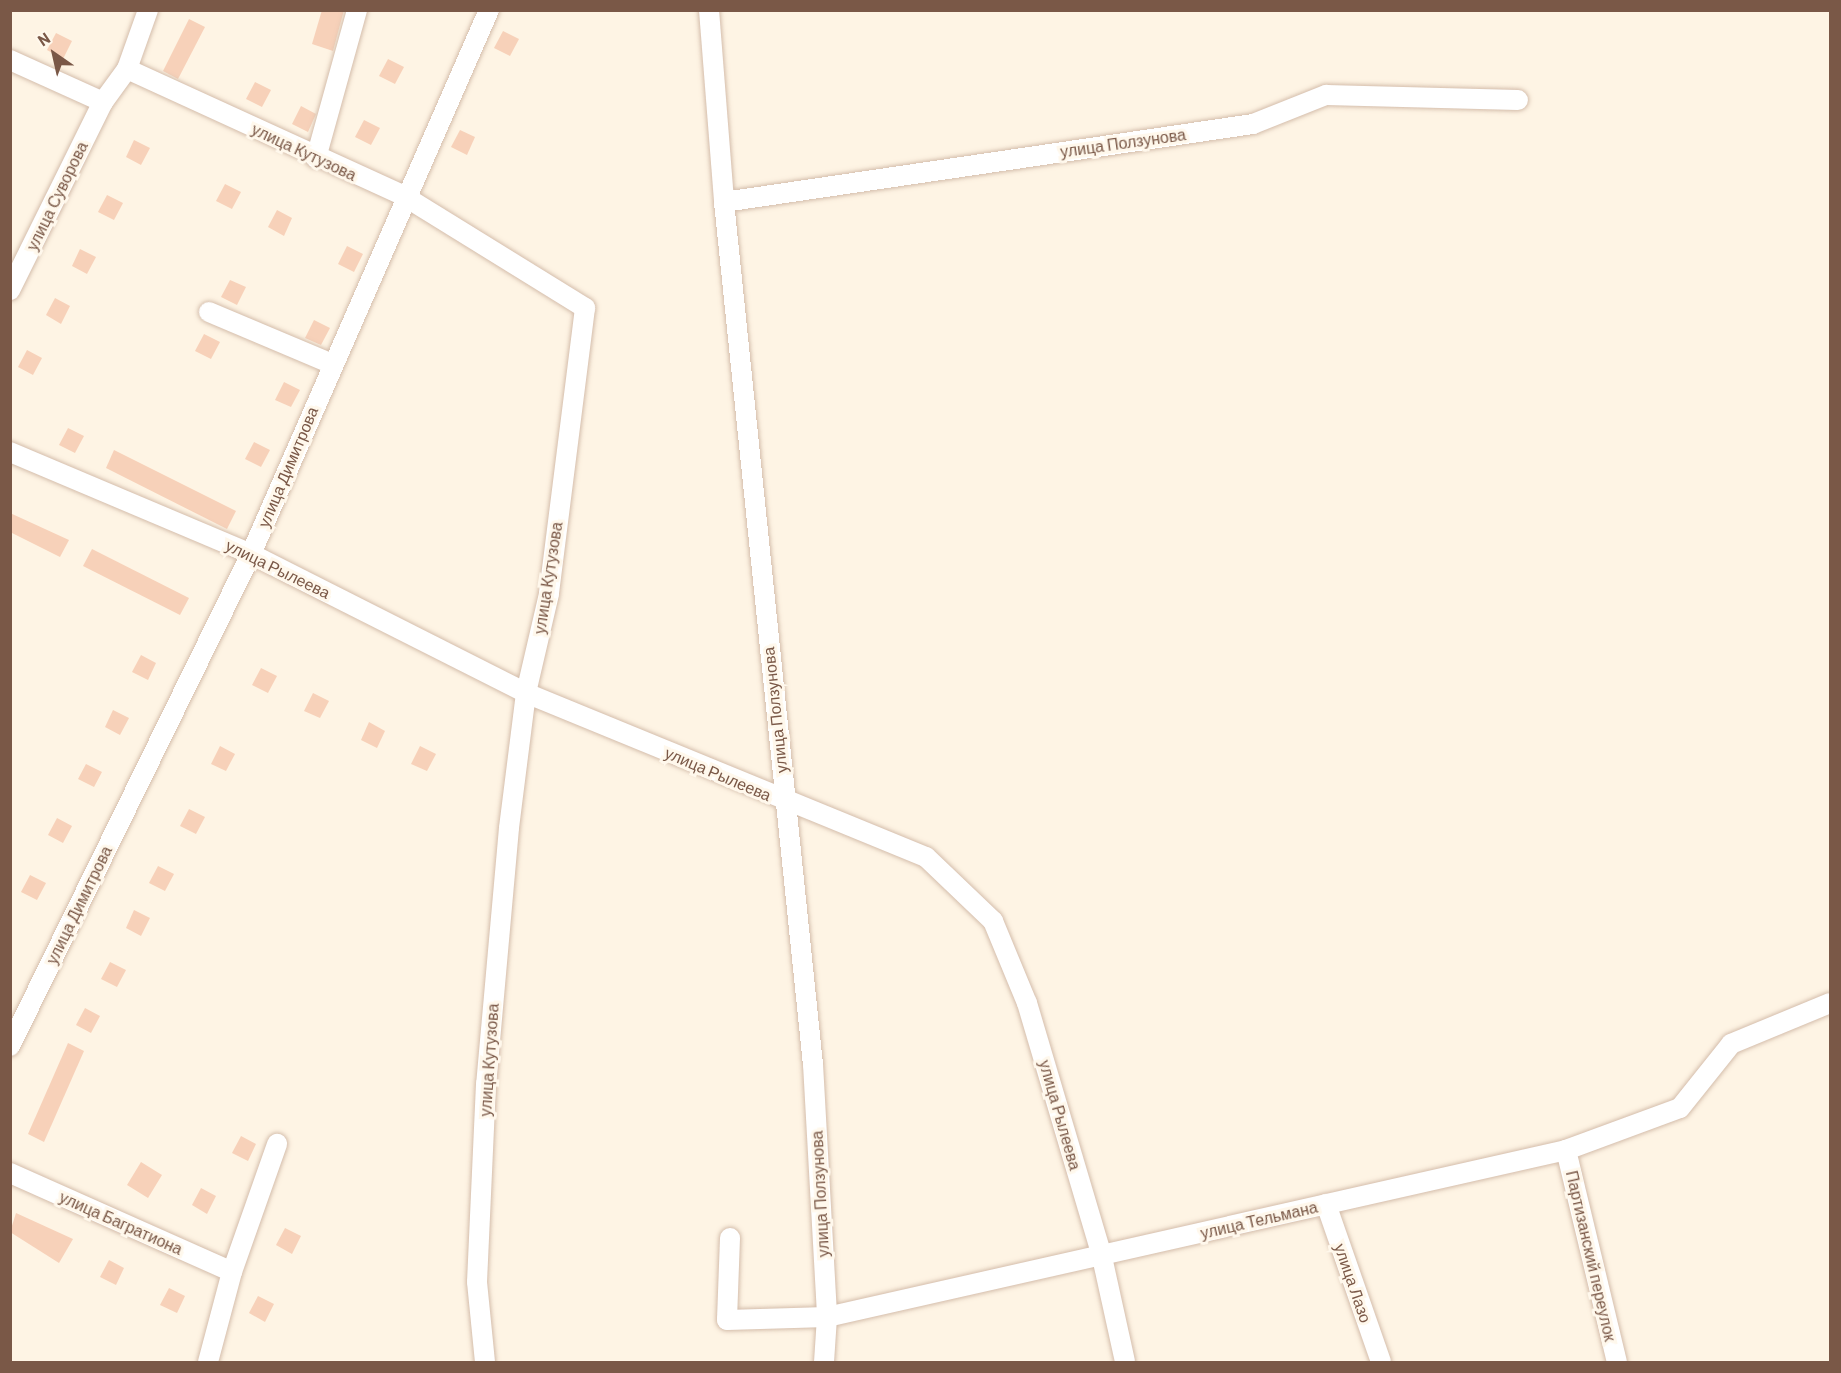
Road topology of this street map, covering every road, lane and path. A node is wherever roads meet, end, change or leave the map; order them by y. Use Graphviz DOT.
graph roads {
  1 [pos="148,10"];
  2 [pos="357,10"];
  3 [pos="489,10"];
  4 [pos="709,10"];
  5 [pos="10,60"];
  6 [pos="128,69"];
  7 [pos="1518,100"];
  8 [pos="103,102"];
  9 [pos="316,159"];
  10 [pos="404,196"];
  11 [pos="724,201"];
  12 [pos="10,290"];
  13 [pos="209,312"];
  14 [pos="332,364"];
  15 [pos="10,452"];
  16 [pos="251,554"];
  17 [pos="526,693"];
  18 [pos="784,802"];
  19 [pos="1830,1003"];
  20 [pos="10,1046"];
  21 [pos="278,1144"];
  22 [pos="1566,1150"];
  23 [pos="10,1173"];
  24 [pos="1326,1204"];
  25 [pos="730,1238"];
  26 [pos="1102,1257"];
  27 [pos="231,1272"];
  28 [pos="827,1317"];
  29 [pos="208,1362"];
  30 [pos="485,1362"];
  31 [pos="824,1362"];
  32 [pos="1125,1362"];
  33 [pos="1381,1362"];
  34 [pos="1617,1362"];
  1 -- 6 [label="street, улица Суворова"];
  2 -- 9 [label="street"];
  3 -- 10 [label="street, улица Димитрова"];
  4 -- 11 [label="street, улица Ползунова"];
  5 -- 8 [label="street"];
  6 -- 8 [label="street, улица Суворова"];
  6 -- 9 [label="street, улица Кутузова"];
  7 -- 11 [label="street, улица Ползунова"];
  8 -- 12 [label="street, улица Суворова"];
  9 -- 10 [label="street, улица Кутузова"];
  10 -- 14 [label="street, улица Димитрова"];
  10 -- 17 [label="street, улица Кутузова"];
  11 -- 18 [label="street, улица Ползунова"];
  13 -- 14 [label="street"];
  14 -- 16 [label="street, улица Димитрова"];
  15 -- 16 [label="street, улица Рылеева"];
  16 -- 17 [label="street, улица Рылеева"];
  16 -- 20 [label="street, улица Димитрова"];
  17 -- 18 [label="street, улица Рылеева"];
  17 -- 30 [label="street, улица Кутузова"];
  18 -- 26 [label="street, улица Рылеева"];
  18 -- 28 [label="street, улица Ползунова"];
  19 -- 22 [label="street, улица Тельмана"];
  21 -- 27 [label="street"];
  22 -- 24 [label="street, улица Тельмана"];
  22 -- 34 [label="street, Партизанский переулок"];
  23 -- 27 [label="street, улица Багратиона"];
  24 -- 26 [label="street, улица Тельмана"];
  24 -- 33 [label="street, улица Лазо"];
  25 -- 28 [label="street, улица Тельмана"];
  26 -- 28 [label="street, улица Тельмана"];
  26 -- 32 [label="street, улица Рылеева"];
  27 -- 29 [label="street"];
  28 -- 31 [label="street, улица Ползунова"];
}
